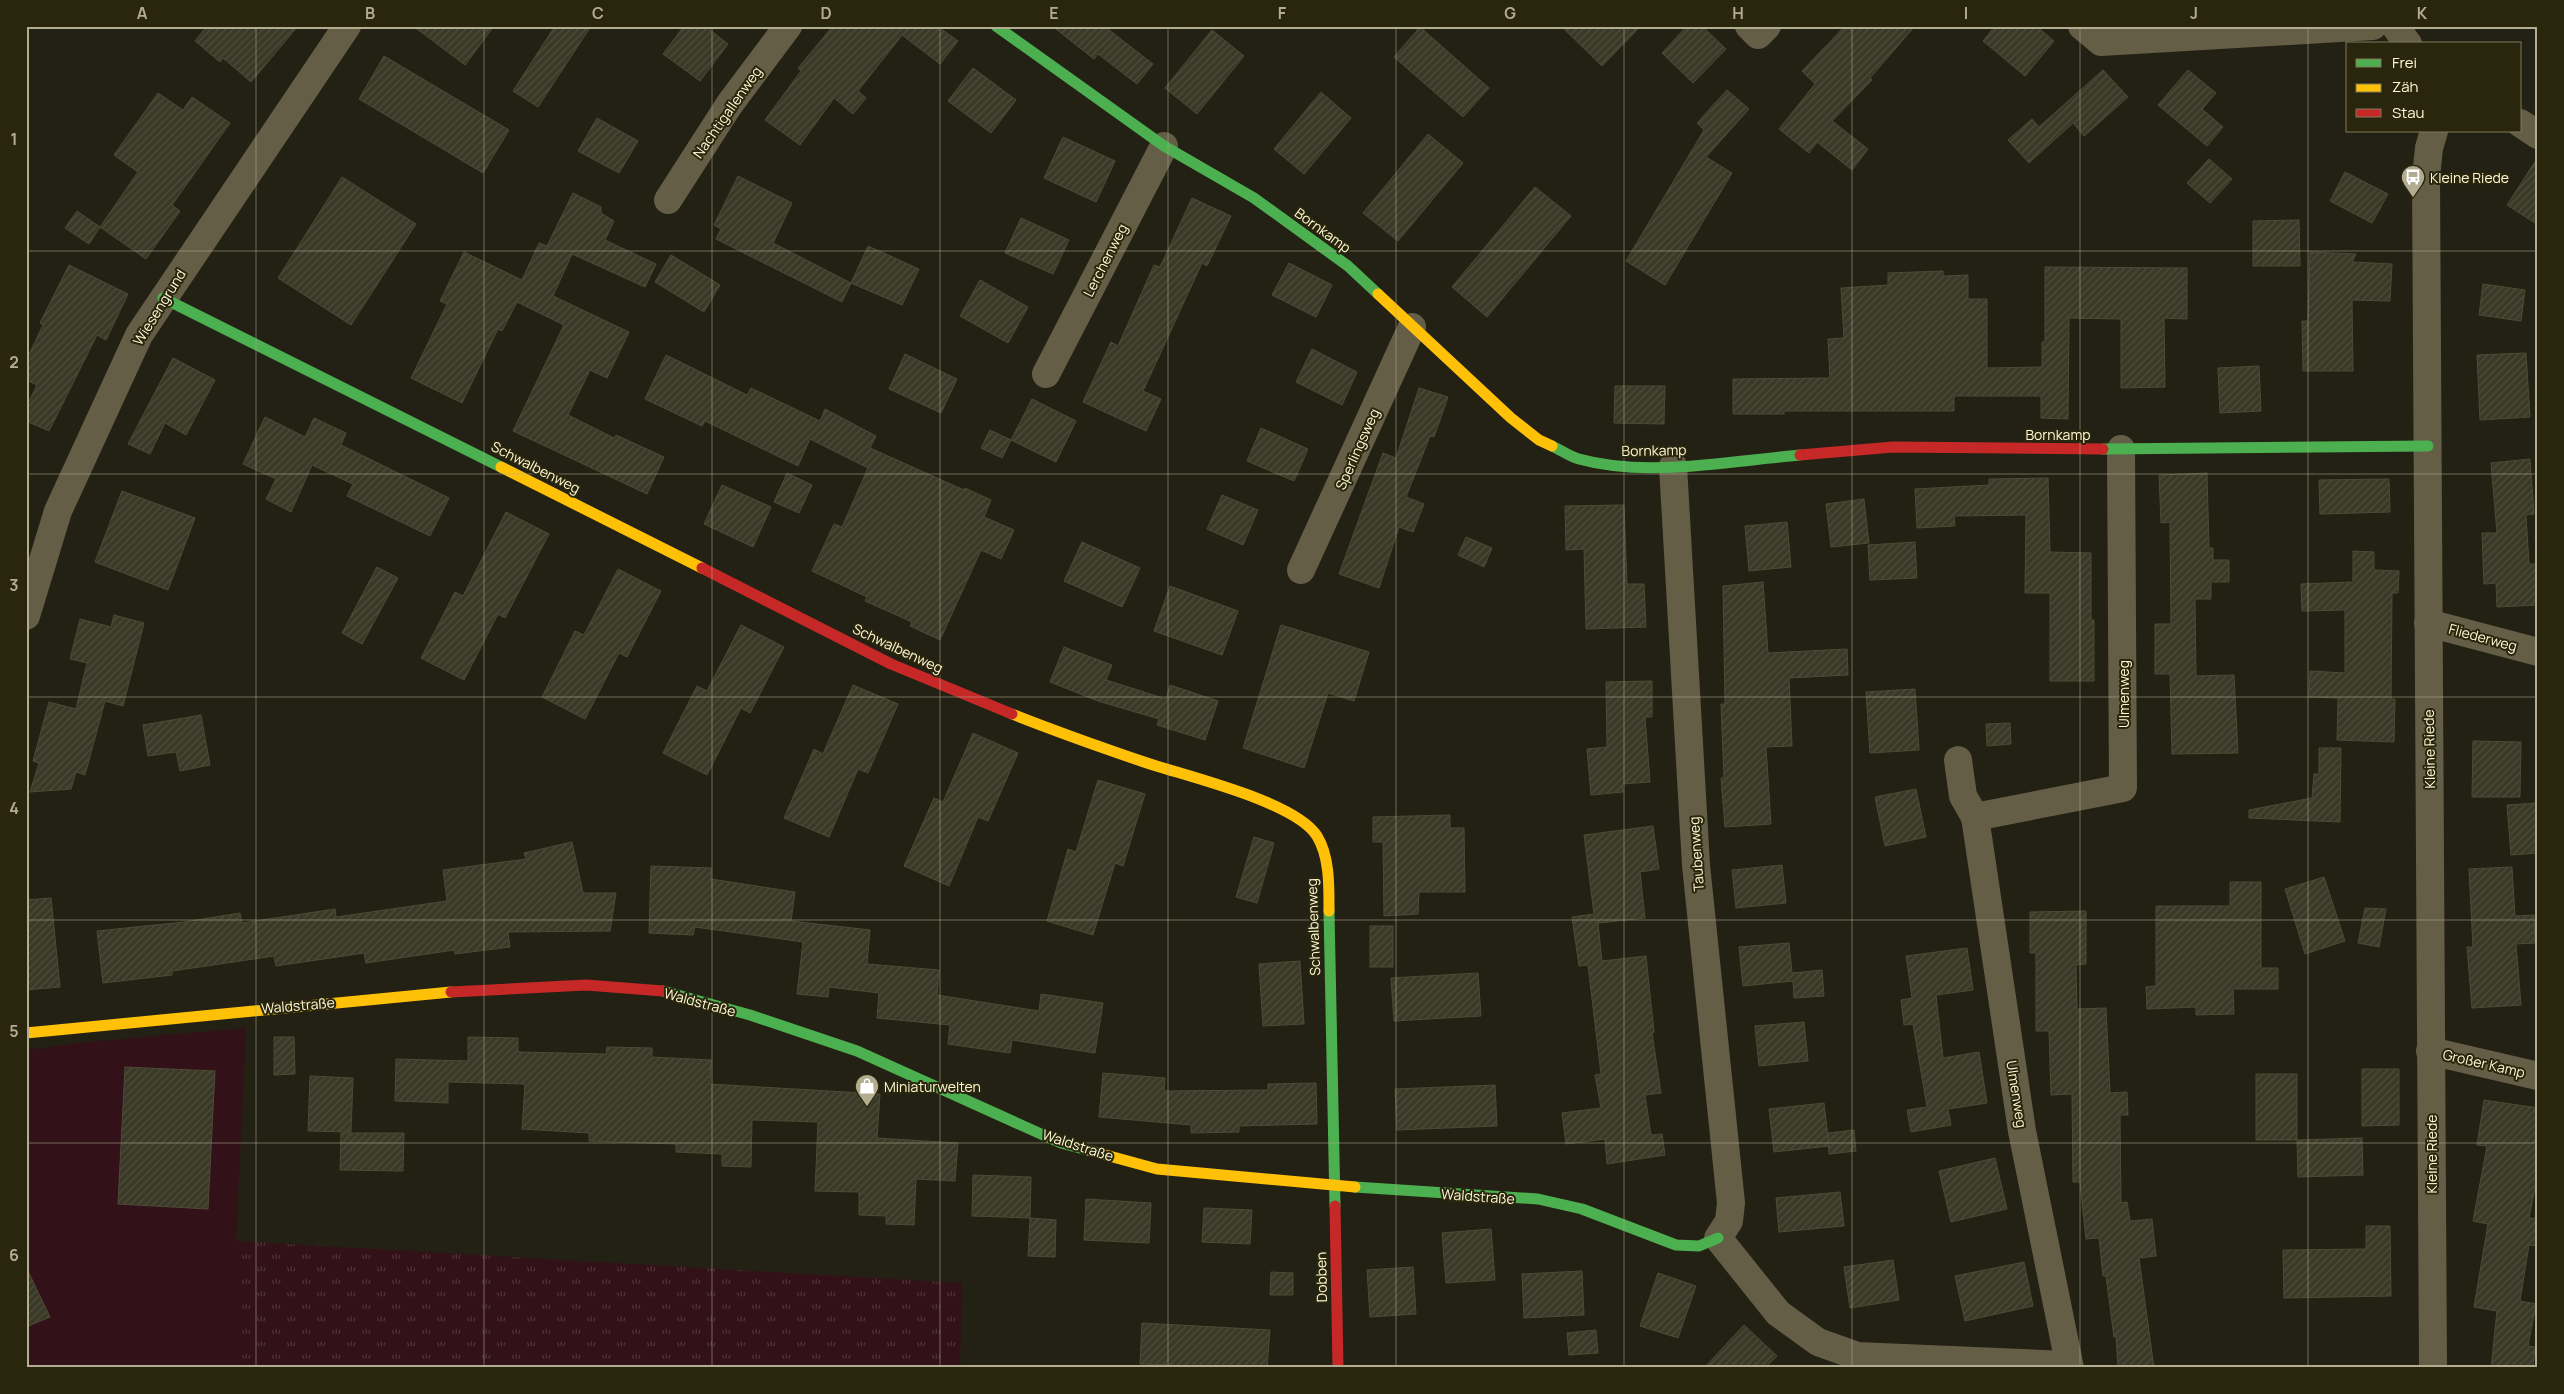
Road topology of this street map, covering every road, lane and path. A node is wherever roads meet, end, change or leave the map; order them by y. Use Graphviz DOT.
graph roads {
  1 [pos="347,26"];
  2 [pos="788,26"];
  3 [pos="996,26"];
  4 [pos="1749,26"];
  5 [pos="1767,26"];
  6 [pos="2082,26"];
  7 [pos="2373,26"];
  8 [pos="2395,26"];
  9 [pos="2407,42"];
  10 [pos="2522,124"];
  11 [pos="2434,132"];
  12 [pos="2538,135"];
  13 [pos="1164,146"];
  14 [pos="668,200"];
  15 [pos="163,298"];
  16 [pos="1412,327"];
  17 [pos="1046,374"];
  18 [pos="2428,446"];
  19 [pos="2121,449"];
  20 [pos="1673,466"];
  21 [pos="1301,570"];
  22 [pos="26,616"];
  23 [pos="2428,622"];
  24 [pos="2538,652"];
  25 [pos="1958,760"];
  26 [pos="1975,818"];
  27 [pos="26,1033"];
  28 [pos="2430,1050"];
  29 [pos="2538,1076"];
  30 [pos="1334,1186"];
  31 [pos="1718,1238"];
  32 [pos="2070,1367"];
  33 [pos="1338,1368"];
  34 [pos="2433,1368"];
  1 -- 15 [label="street, Wiesengrund"];
  2 -- 14 [label="street, Nachtigallenweg"];
  3 -- 13 [label="street, Bornkamp"];
  4 -- 5 [label="street"];
  6 -- 7 [label="street"];
  8 -- 9 [label="street"];
  10 -- 12 [label="street"];
  11 -- 18 [label="street, Kleine Riede"];
  13 -- 16 [label="street, Bornkamp"];
  13 -- 17 [label="street, Lerchenweg"];
  15 -- 22 [label="street, Wiesengrund"];
  15 -- 30 [label="street, Schwalbenweg"];
  16 -- 20 [label="street, Bornkamp"];
  16 -- 21 [label="street, Sperlingsweg"];
  18 -- 19 [label="street, Bornkamp"];
  18 -- 23 [label="street, Kleine Riede"];
  19 -- 20 [label="street, Bornkamp"];
  19 -- 26 [label="street, Ulmenweg"];
  20 -- 31 [label="street, Taubenweg"];
  23 -- 24 [label="street, Fliederweg"];
  23 -- 28 [label="street, Kleine Riede"];
  25 -- 26 [label="street, Ulmenweg"];
  26 -- 32 [label="street, Ulmenweg"];
  27 -- 30 [label="street, Waldstraße"];
  28 -- 29 [label="street, Großer Kamp"];
  28 -- 34 [label="street, Kleine Riede"];
  30 -- 31 [label="street, Waldstraße"];
  30 -- 33 [label="street, Dobben"];
  31 -- 32 [label="street"];
}
